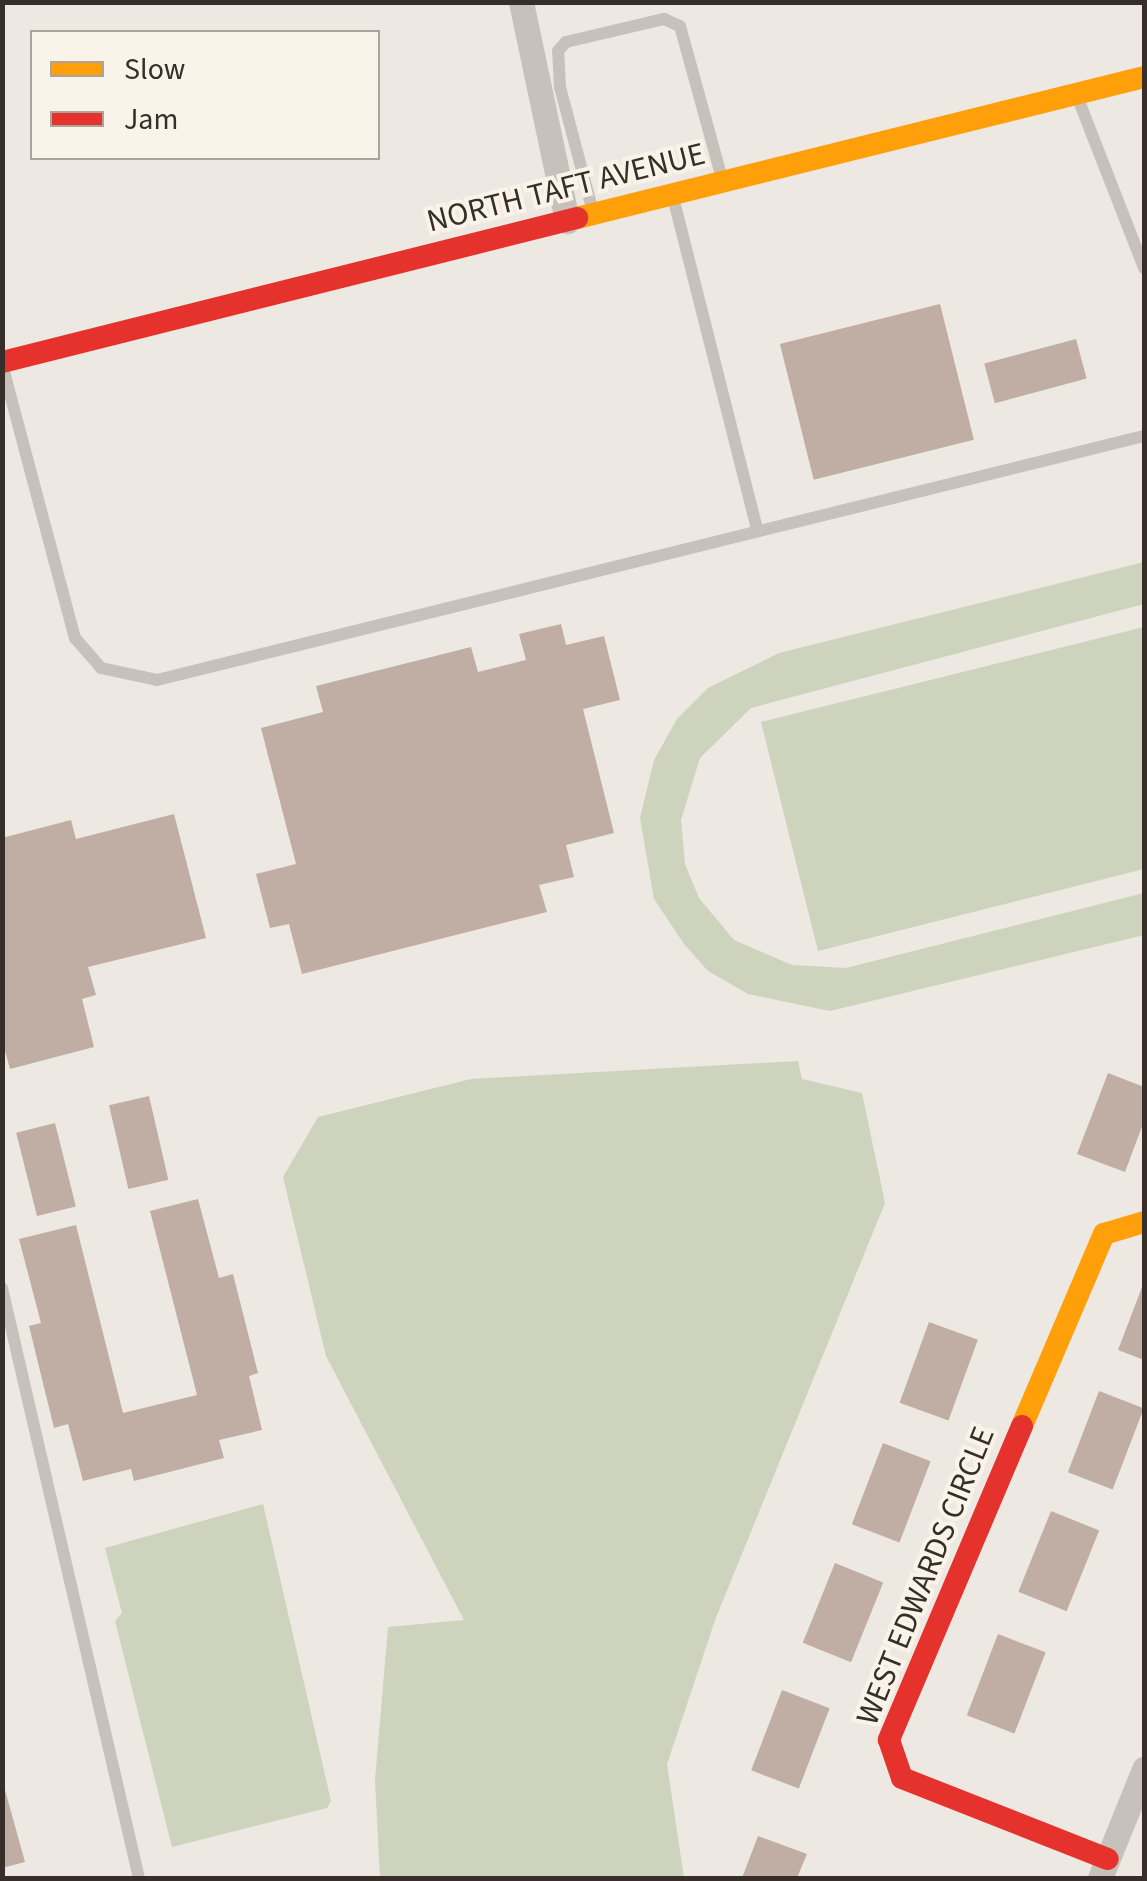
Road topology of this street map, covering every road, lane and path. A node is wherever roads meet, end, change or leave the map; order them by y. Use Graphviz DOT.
graph roads {
  1 [pos="520,2"];
  2 [pos="1144,77"];
  3 [pos="1076,94"];
  4 [pos="723,182"];
  5 [pos="672,194"];
  6 [pos="594,214"];
  7 [pos="567,221"];
  8 [pos="1144,268"];
  9 [pos="2,363"];
  10 [pos="1144,436"];
  11 [pos="757,528"];
  12 [pos="1144,1222"];
  13 [pos="2,1288"];
  14 [pos="1144,1769"];
  15 [pos="1104,1868"];
  16 [pos="139,1878"];
  1 -- 7 [label="street"];
  2 -- 3 [label="street, NORTH TAFT AVENUE"];
  3 -- 4 [label="street, NORTH TAFT AVENUE"];
  3 -- 8 [label="lane"];
  4 -- 5 [label="street, NORTH TAFT AVENUE"];
  4 -- 6 [label="lane"];
  5 -- 6 [label="street, NORTH TAFT AVENUE"];
  5 -- 11 [label="lane"];
  6 -- 7 [label="street, NORTH TAFT AVENUE"];
  7 -- 9 [label="street, NORTH TAFT AVENUE"];
  9 -- 11 [label="lane"];
  10 -- 11 [label="lane"];
  12 -- 15 [label="street, WEST EDWARDS CIRCLE"];
  13 -- 16 [label="lane"];
  14 -- 15 [label="street"];
}
